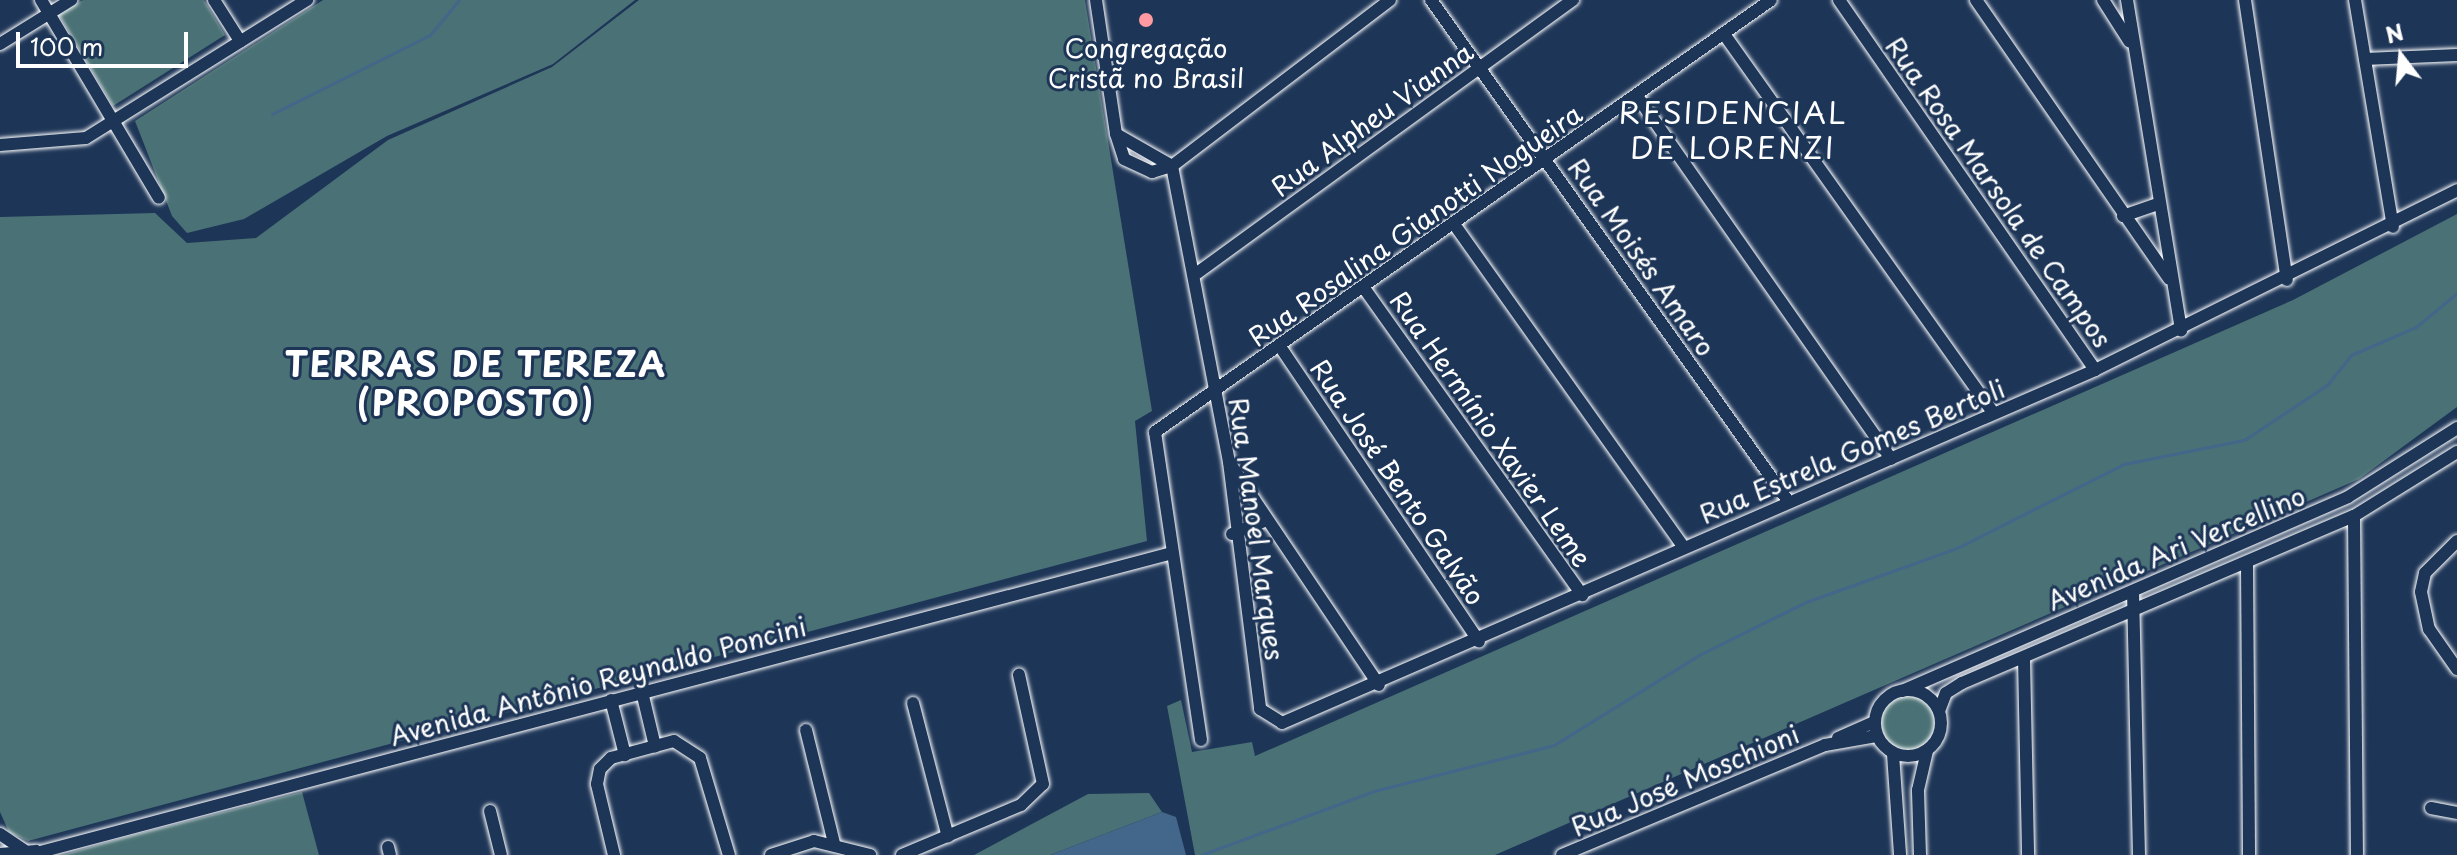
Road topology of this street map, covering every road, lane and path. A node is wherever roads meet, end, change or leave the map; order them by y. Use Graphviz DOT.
graph roads {
  1 [pos="41,0"];
  2 [pos="71,0"];
  3 [pos="214,0"];
  4 [pos="307,0"];
  5 [pos="1096,0"];
  6 [pos="1390,0"];
  7 [pos="1431,0"];
  8 [pos="1573,0"];
  9 [pos="1771,0"];
  10 [pos="1839,0"];
  11 [pos="1976,0"];
  12 [pos="2103,0"];
  13 [pos="2127,0"];
  14 [pos="2245,0"];
  15 [pos="2355,0"];
  16 [pos="50,13"];
  17 [pos="1724,34"];
  18 [pos="240,41"];
  19 [pos="0,44"];
  20 [pos="2132,46"];
  21 [pos="2457,55"];
  22 [pos="2365,59"];
  23 [pos="1480,68"];
  24 [pos="1637,96"];
  25 [pos="111,118"];
  26 [pos="0,145"];
  27 [pos="1545,158"];
  28 [pos="1172,166"];
  29 [pos="2457,190"];
  30 [pos="159,198"];
  31 [pos="2157,204"];
  32 [pos="2123,216"];
  33 [pos="1454,224"];
  34 [pos="2393,227"];
  35 [pos="1197,273"];
  36 [pos="2169,279"];
  37 [pos="2287,280"];
  38 [pos="1364,288"];
  39 [pos="2181,331"];
  40 [pos="1281,348"];
  41 [pos="2095,370"];
  42 [pos="1216,389"];
  43 [pos="1993,413"];
  44 [pos="2457,428"];
  45 [pos="2457,452"];
  46 [pos="1891,459"];
  47 [pos="1229,462"];
  48 [pos="2410,462"];
  49 [pos="2421,479"];
  50 [pos="1788,501"];
  51 [pos="2354,516"];
  52 [pos="1264,521"];
  53 [pos="1232,534"];
  54 [pos="2457,541"];
  55 [pos="1684,548"];
  56 [pos="1168,554"];
  57 [pos="2247,564"];
  58 [pos="2133,591"];
  59 [pos="1582,595"];
  60 [pos="2135,612"];
  61 [pos="1479,641"];
  62 [pos="2024,659"];
  63 [pos="2457,669"];
  64 [pos="1019,675"];
  65 [pos="1379,685"];
  66 [pos="1902,691"];
  67 [pos="642,692"];
  68 [pos="611,700"];
  69 [pos="913,703"];
  70 [pos="1260,709"];
  71 [pos="1939,711"];
  72 [pos="1875,729"];
  73 [pos="806,730"];
  74 [pos="1201,740"];
  75 [pos="655,746"];
  76 [pos="1927,751"];
  77 [pos="1893,754"];
  78 [pos="625,755"];
  79 [pos="2431,808"];
  80 [pos="490,811"];
  81 [pos="2457,813"];
  82 [pos="0,834"];
  83 [pos="948,837"];
  84 [pos="834,843"];
  85 [pos="31,852"];
  86 [pos="1923,852"];
  87 [pos="0,854"];
  88 [pos="501,855"];
  89 [pos="614,855"];
  90 [pos="729,855"];
  91 [pos="771,855"];
  92 [pos="870,855"];
  93 [pos="902,855"];
  94 [pos="1562,855"];
  95 [pos="1900,855"];
  96 [pos="2028,855"];
  97 [pos="2139,855"];
  98 [pos="2249,855"];
  99 [pos="2357,855"];
  1 -- 16 [label="street"];
  2 -- 16 [label="street"];
  3 -- 18 [label="street"];
  4 -- 18 [label="street"];
  5 -- 28 [label="street"];
  6 -- 28 [label="street"];
  7 -- 23 [label="street, Rua Moisés Amaro"];
  8 -- 23 [label="street, Rua Alpheu Vianna"];
  9 -- 17 [label="street, Rua Rosalina Gianotti Nogueira"];
  10 -- 41 [label="street, Rua Rosa Marsola de Campos"];
  11 -- 32 [label="street"];
  12 -- 20 [label="street"];
  13 -- 20 [label="street"];
  14 -- 37 [label="street"];
  15 -- 22 [label="street"];
  16 -- 19 [label="street"];
  16 -- 25 [label="street"];
  17 -- 24 [label="street, Rua Rosalina Gianotti Nogueira"];
  17 -- 43 [label="street"];
  18 -- 25 [label="street"];
  20 -- 31 [label="street"];
  21 -- 22 [label="street"];
  22 -- 34 [label="street"];
  23 -- 27 [label="street, Rua Moisés Amaro"];
  23 -- 35 [label="street, Rua Alpheu Vianna"];
  24 -- 27 [label="street, Rua Rosalina Gianotti Nogueira"];
  24 -- 46 [label="street"];
  25 -- 26 [label="street"];
  25 -- 30 [label="street"];
  27 -- 33 [label="street, Rua Rosalina Gianotti Nogueira"];
  27 -- 50 [label="street, Rua Moisés Amaro"];
  28 -- 35 [label="street, Rua Manoel Marques"];
  29 -- 34 [label="street, Rua Estrela Gomes Bertoli"];
  31 -- 32 [label="street"];
  31 -- 36 [label="street"];
  32 -- 36 [label="street"];
  33 -- 38 [label="street, Rua Rosalina Gianotti Nogueira"];
  33 -- 55 [label="street"];
  34 -- 37 [label="street, Rua Estrela Gomes Bertoli"];
  35 -- 42 [label="street, Rua Manoel Marques"];
  36 -- 39 [label="street"];
  37 -- 39 [label="street, Rua Estrela Gomes Bertoli"];
  38 -- 40 [label="street, Rua Rosalina Gianotti Nogueira"];
  38 -- 59 [label="street, Rua Hermínio Xavier Leme"];
  39 -- 41 [label="street, Rua Estrela Gomes Bertoli"];
  40 -- 42 [label="street, Rua Rosalina Gianotti Nogueira"];
  40 -- 61 [label="street, Rua José Bento Galvão"];
  41 -- 43 [label="street, Rua Estrela Gomes Bertoli"];
  42 -- 47 [label="street, Rua Manoel Marques"];
  42 -- 56 [label="street, Rua Rosalina Gianotti Nogueira"];
  43 -- 46 [label="street, Rua Estrela Gomes Bertoli"];
  44 -- 48 [label="street, Avenida Ari Vercellino"];
  45 -- 49 [label="street, Avenida Ari Vercellino"];
  46 -- 50 [label="street, Rua Estrela Gomes Bertoli"];
  47 -- 52 [label="street"];
  47 -- 53 [label="street, Rua Manoel Marques"];
  48 -- 49 [label="street"];
  48 -- 58 [label="street, Avenida Ari Vercellino"];
  49 -- 51 [label="street, Avenida Ari Vercellino"];
  50 -- 55 [label="street, Rua Estrela Gomes Bertoli"];
  51 -- 57 [label="street, Avenida Ari Vercellino"];
  51 -- 99 [label="street"];
  52 -- 53 [label="street"];
  52 -- 65 [label="street"];
  53 -- 70 [label="street, Rua Manoel Marques"];
  54 -- 63 [label="street"];
  55 -- 59 [label="street, Rua Estrela Gomes Bertoli"];
  56 -- 67 [label="street, Avenida Antônio Reynaldo Poncini"];
  56 -- 74 [label="street"];
  57 -- 60 [label="street, Avenida Ari Vercellino"];
  57 -- 98 [label="street"];
  58 -- 60 [label="street"];
  58 -- 66 [label="street, Avenida Ari Vercellino"];
  59 -- 61 [label="street, Rua Estrela Gomes Bertoli"];
  60 -- 62 [label="street, Avenida Ari Vercellino"];
  60 -- 97 [label="street"];
  61 -- 65 [label="street, Rua Estrela Gomes Bertoli"];
  62 -- 71 [label="street, Avenida Ari Vercellino"];
  62 -- 96 [label="street"];
  64 -- 83 [label="street"];
  65 -- 70 [label="street, Rua Estrela Gomes Bertoli"];
  66 -- 71 [label="street"];
  66 -- 72 [label="street"];
  67 -- 68 [label="street, Avenida Antônio Reynaldo Poncini"];
  67 -- 75 [label="street"];
  68 -- 78 [label="street"];
  68 -- 85 [label="street, Avenida Antônio Reynaldo Poncini"];
  69 -- 83 [label="street"];
  71 -- 76 [label="street"];
  72 -- 77 [label="street"];
  72 -- 94 [label="street, Rua José Moschioni"];
  73 -- 84 [label="street"];
  75 -- 78 [label="street"];
  75 -- 90 [label="street"];
  76 -- 77 [label="street"];
  76 -- 86 [label="street"];
  77 -- 95 [label="street"];
  78 -- 89 [label="street"];
  79 -- 81 [label="street"];
  80 -- 88 [label="street"];
  82 -- 85 [label="street"];
  83 -- 93 [label="street"];
  84 -- 91 [label="street"];
  84 -- 92 [label="street"];
  85 -- 87 [label="street, Avenida Antônio Reynaldo Poncini"];
}
